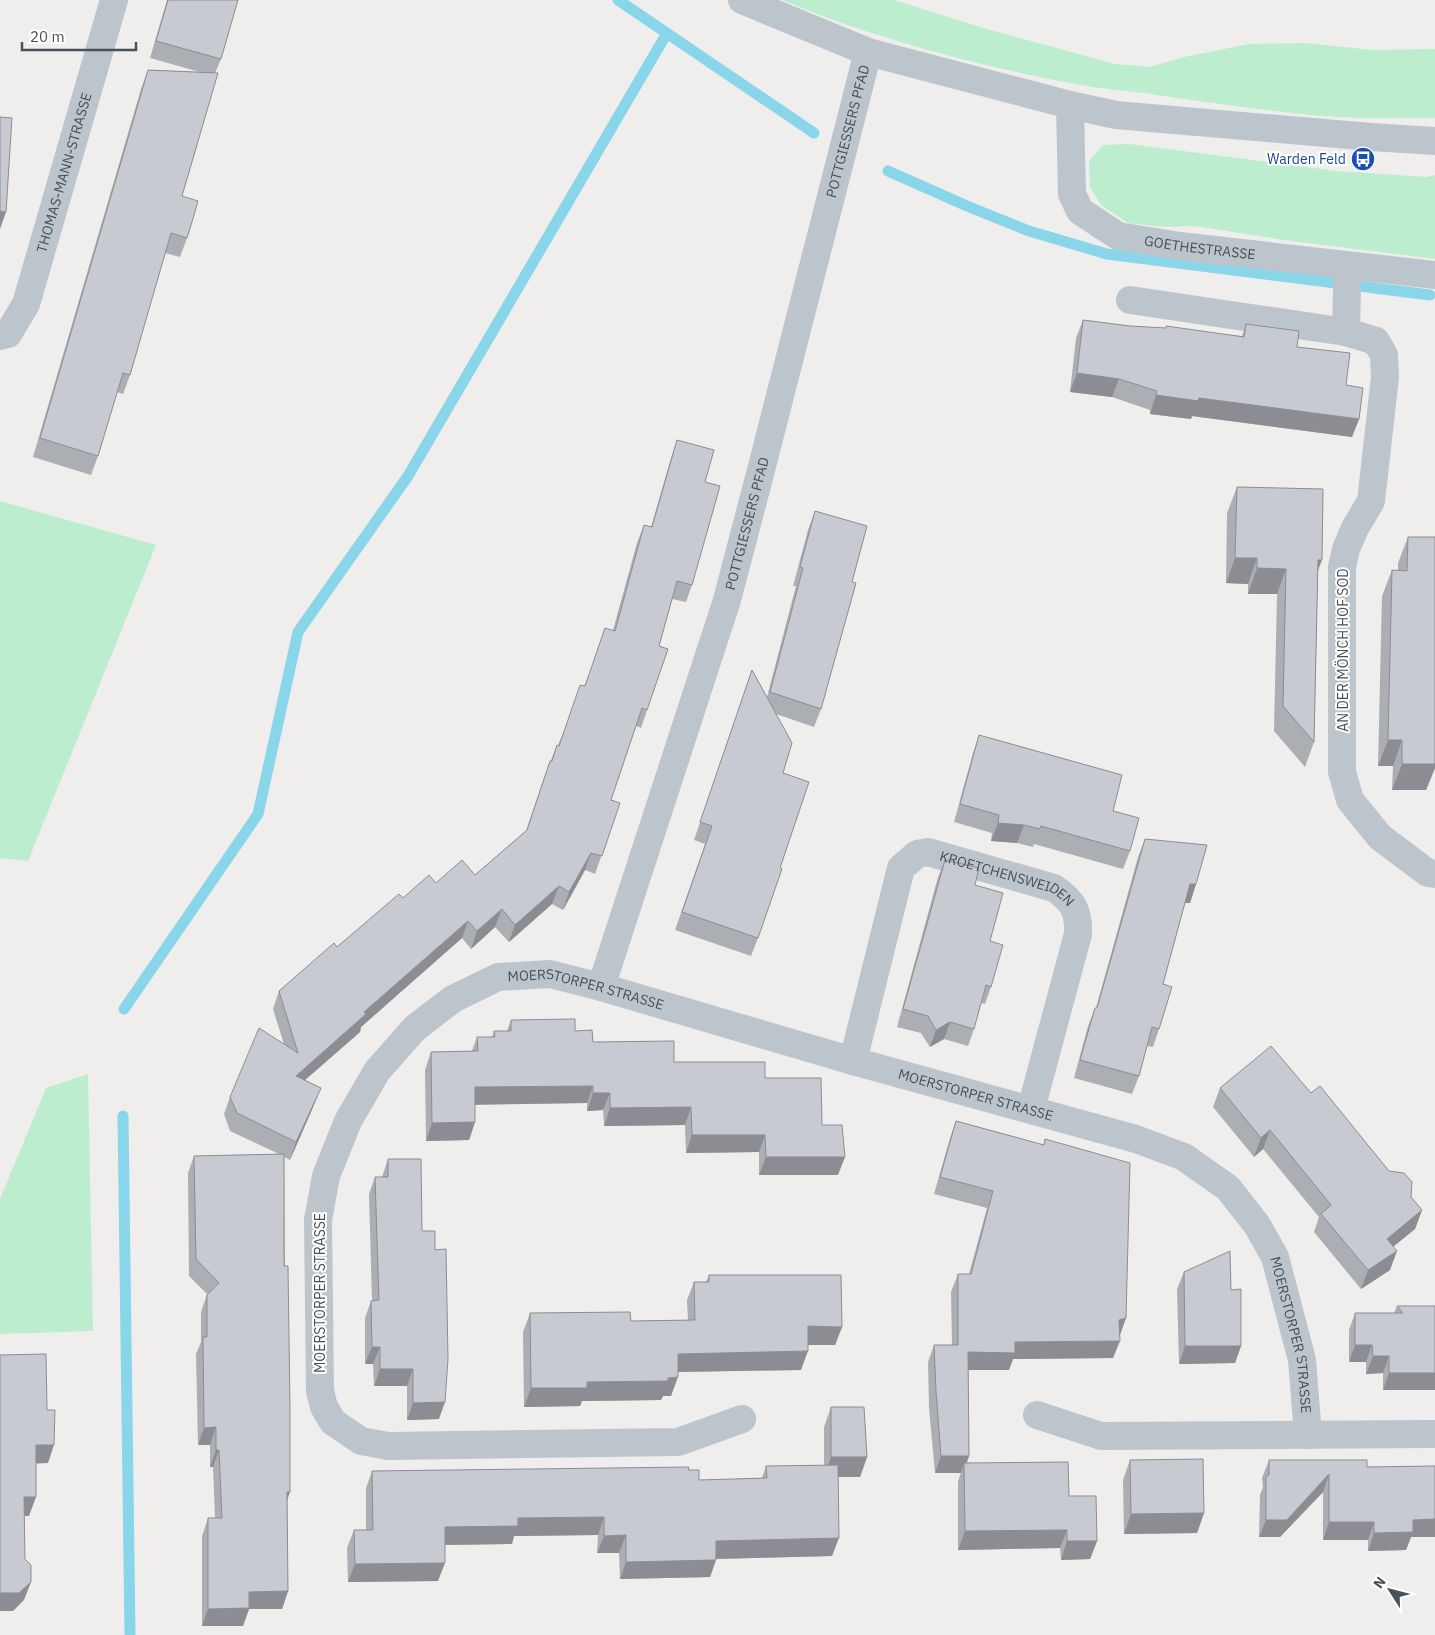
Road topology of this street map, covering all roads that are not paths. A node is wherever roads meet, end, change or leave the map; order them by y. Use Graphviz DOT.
graph roads {
  1 [pos="114,0"];
  2 [pos="742,0"];
  3 [pos="868,52"];
  4 [pos="1070,105"];
  5 [pos="1435,141"];
  6 [pos="1349,266"];
  7 [pos="1435,275"];
  8 [pos="1130,300"];
  9 [pos="1346,332"];
  10 [pos="0,336"];
  11 [pos="1433,876"];
  12 [pos="601,987"];
  13 [pos="853,1061"];
  14 [pos="1031,1108"];
  15 [pos="1037,1415"];
  16 [pos="742,1419"];
  17 [pos="1435,1434"];
  18 [pos="1308,1435"];
  1 -- 10 [label="street, THOMAS-MANN-STRASSE"];
  2 -- 3 [label="street"];
  3 -- 4 [label="street"];
  3 -- 12 [label="street, POTTGIESSERS PFAD"];
  4 -- 5 [label="street"];
  4 -- 6 [label="street, GOETHESTRASSE"];
  6 -- 7 [label="street, GOETHESTRASSE"];
  6 -- 9 [label="street"];
  8 -- 9 [label="street, AN DER MÖNCH HOF SOD"];
  9 -- 11 [label="street, AN DER MÖNCH HOF SOD"];
  12 -- 13 [label="street, MOERSTORPER STRASSE"];
  12 -- 16 [label="street, MOERSTORPER STRASSE"];
  13 -- 14 [label="street, MOERSTORPER STRASSE"];
  13 -- 14 [label="street, KROETCHENSWEIDEN"];
  14 -- 18 [label="street, MOERSTORPER STRASSE"];
  15 -- 18 [label="street, MOERSTORPER STRASSE"];
  17 -- 18 [label="street, MOERSTORPER STRASSE"];
}
